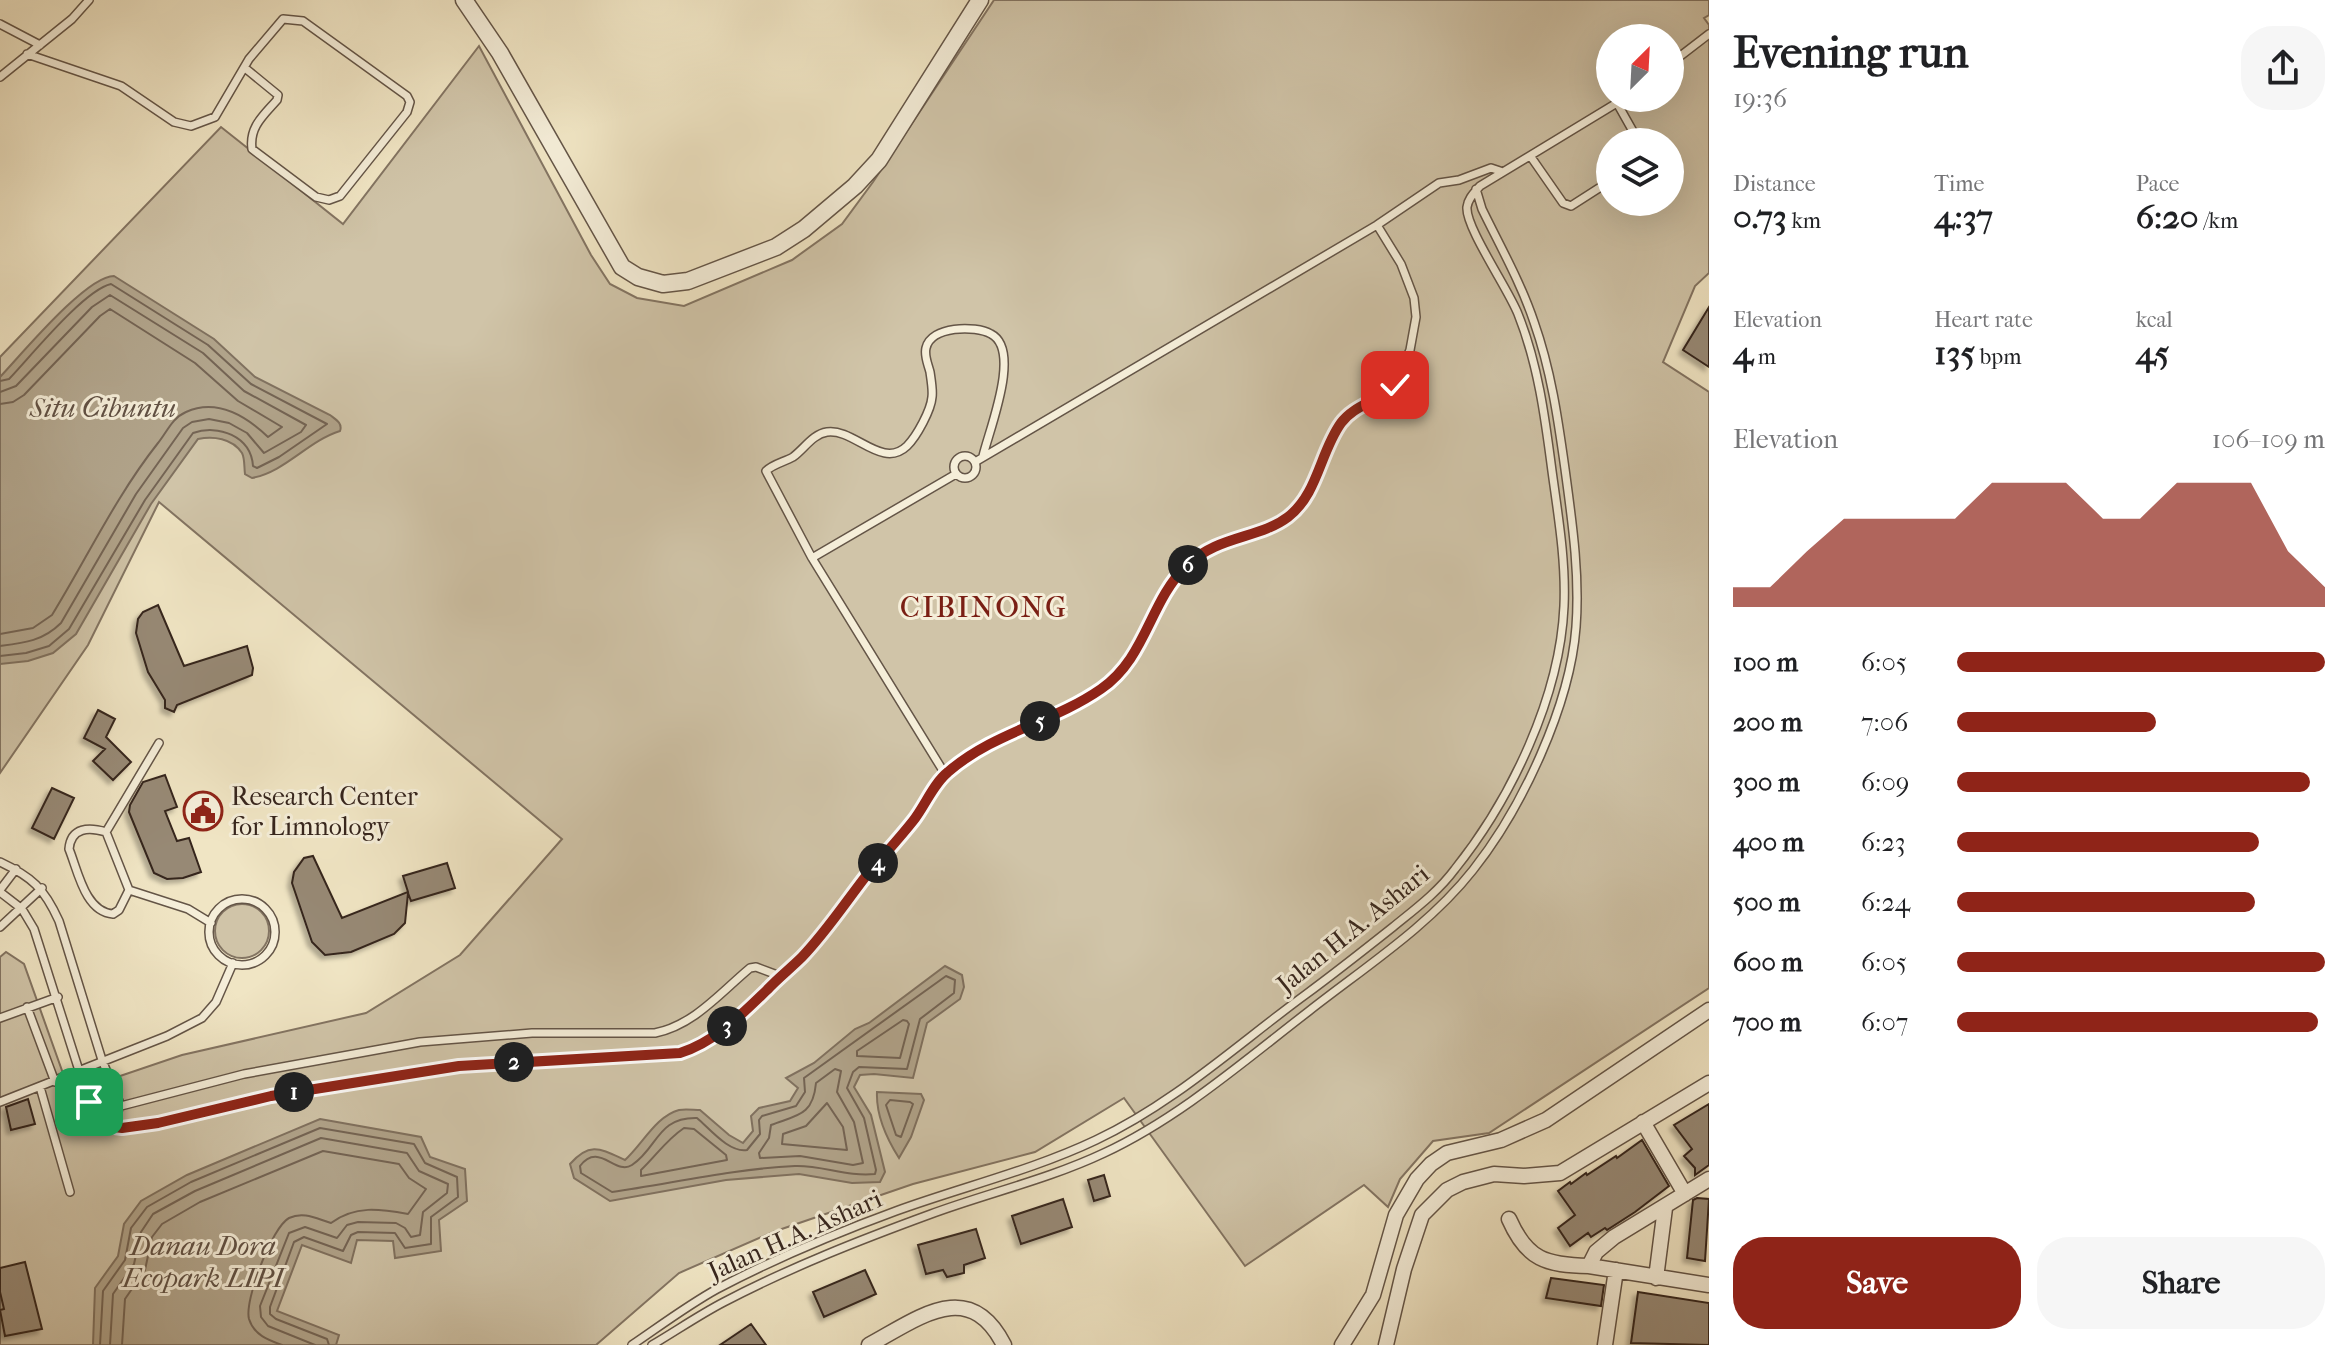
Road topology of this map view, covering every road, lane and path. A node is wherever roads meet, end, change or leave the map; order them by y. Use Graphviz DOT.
graph roads {
  1 [pos="89,0"];
  2 [pos="464,0"];
  3 [pos="980,0"];
  4 [pos="0,24"];
  5 [pos="1709,34"];
  6 [pos="40,45"];
  7 [pos="1684,53"];
  8 [pos="27,54"];
  9 [pos="245,68"];
  10 [pos="0,77"];
  11 [pos="1603,112"];
  12 [pos="1531,157"];
  13 [pos="1503,172"];
  14 [pos="1476,189"];
  15 [pos="1596,190"];
  16 [pos="1377,225"];
  17 [pos="983,456"];
  18 [pos="975,462"];
  19 [pos="956,474"];
  20 [pos="812,558"];
  21 [pos="159,743"];
  22 [pos="945,774"];
  23 [pos="106,832"];
  24 [pos="0,862"];
  25 [pos="16,869"];
  26 [pos="42,888"];
  27 [pos="1437,889"];
  28 [pos="129,890"];
  29 [pos="0,891"];
  30 [pos="1445,901"];
  31 [pos="22,909"];
  32 [pos="211,923"];
  33 [pos="0,927"];
  34 [pos="233,963"];
  35 [pos="780,976"];
  36 [pos="58,997"];
  37 [pos="27,1007"];
  38 [pos="1709,1010"];
  39 [pos="0,1018"];
  40 [pos="102,1060"];
  41 [pos="79,1070"];
  42 [pos="55,1082"];
  43 [pos="1709,1083"];
  44 [pos="40,1087"];
  45 [pos="0,1102"];
  46 [pos="121,1106"];
  47 [pos="1643,1122"];
  48 [pos="107,1126"];
  49 [pos="1096,1140"];
  50 [pos="1101,1154"];
  51 [pos="1709,1179"];
  52 [pos="70,1192"];
  53 [pos="1685,1194"];
  54 [pos="1665,1208"];
  55 [pos="1509,1219"];
  56 [pos="839,1234"];
  57 [pos="844,1247"];
  58 [pos="1589,1266"];
  59 [pos="1616,1270"];
  60 [pos="1656,1278"];
  61 [pos="1709,1285"];
  62 [pos="632,1345"];
  63 [pos="652,1345"];
  64 [pos="869,1345"];
  65 [pos="1004,1345"];
  66 [pos="1342,1345"];
  67 [pos="1386,1345"];
  68 [pos="1605,1345"];
  1 -- 6 [label="lane"];
  2 -- 3 [label="street"];
  4 -- 6 [label="lane"];
  5 -- 7 [label="lane"];
  6 -- 8 [label="lane"];
  8 -- 9 [label="lane"];
  8 -- 10 [label="lane"];
  9 -- 9 [label="lane"];
  11 -- 12 [label="lane"];
  12 -- 13 [label="lane"];
  12 -- 15 [label="lane"];
  13 -- 14 [label="lane"];
  13 -- 16 [label="lane"];
  14 -- 27 [label="lane, Jalan H.A. Ashari"];
  14 -- 30 [label="lane, Jalan H.A. Ashari"];
  16 -- 17 [label="lane"];
  16 -- 22 [label="lane"];
  17 -- 18 [label="lane"];
  17 -- 20 [label="lane"];
  18 -- 19 [label="lane"];
  18 -- 19 [label="lane"];
  19 -- 20 [label="lane"];
  20 -- 22 [label="lane"];
  21 -- 23 [label="lane"];
  22 -- 35 [label="lane"];
  23 -- 28 [label="lane"];
  23 -- 28 [label="lane"];
  24 -- 25 [label="lane"];
  25 -- 26 [label="lane"];
  25 -- 29 [label="lane"];
  26 -- 31 [label="lane"];
  26 -- 40 [label="lane"];
  27 -- 30 [label="lane"];
  27 -- 49 [label="lane, Jalan H.A. Ashari"];
  28 -- 32 [label="lane"];
  29 -- 31 [label="lane"];
  30 -- 50 [label="lane, Jalan H.A. Ashari"];
  31 -- 33 [label="lane"];
  31 -- 36 [label="lane"];
  32 -- 34 [label="lane"];
  32 -- 34 [label="lane"];
  34 -- 40 [label="lane"];
  35 -- 46 [label="lane"];
  35 -- 48 [label="lane"];
  36 -- 37 [label="lane"];
  36 -- 41 [label="lane"];
  37 -- 39 [label="lane"];
  37 -- 42 [label="lane"];
  38 -- 66 [label="street"];
  40 -- 41 [label="lane"];
  40 -- 46 [label="lane"];
  41 -- 42 [label="lane"];
  41 -- 48 [label="lane"];
  42 -- 44 [label="lane"];
  43 -- 47 [label="street"];
  44 -- 45 [label="lane"];
  44 -- 52 [label="lane"];
  46 -- 48 [label="lane"];
  47 -- 53 [label="street"];
  47 -- 67 [label="street"];
  49 -- 50 [label="lane"];
  49 -- 56 [label="lane, Jalan H.A. Ashari"];
  50 -- 57 [label="lane, Jalan H.A. Ashari"];
  51 -- 53 [label="street"];
  53 -- 54 [label="street"];
  54 -- 58 [label="street"];
  54 -- 60 [label="street"];
  55 -- 58 [label="street"];
  56 -- 57 [label="lane"];
  56 -- 62 [label="lane, Jalan H.A. Ashari"];
  57 -- 63 [label="lane, Jalan H.A. Ashari"];
  58 -- 59 [label="street"];
  59 -- 60 [label="street"];
  59 -- 68 [label="street"];
  60 -- 61 [label="street"];
  64 -- 65 [label="street"];
}
